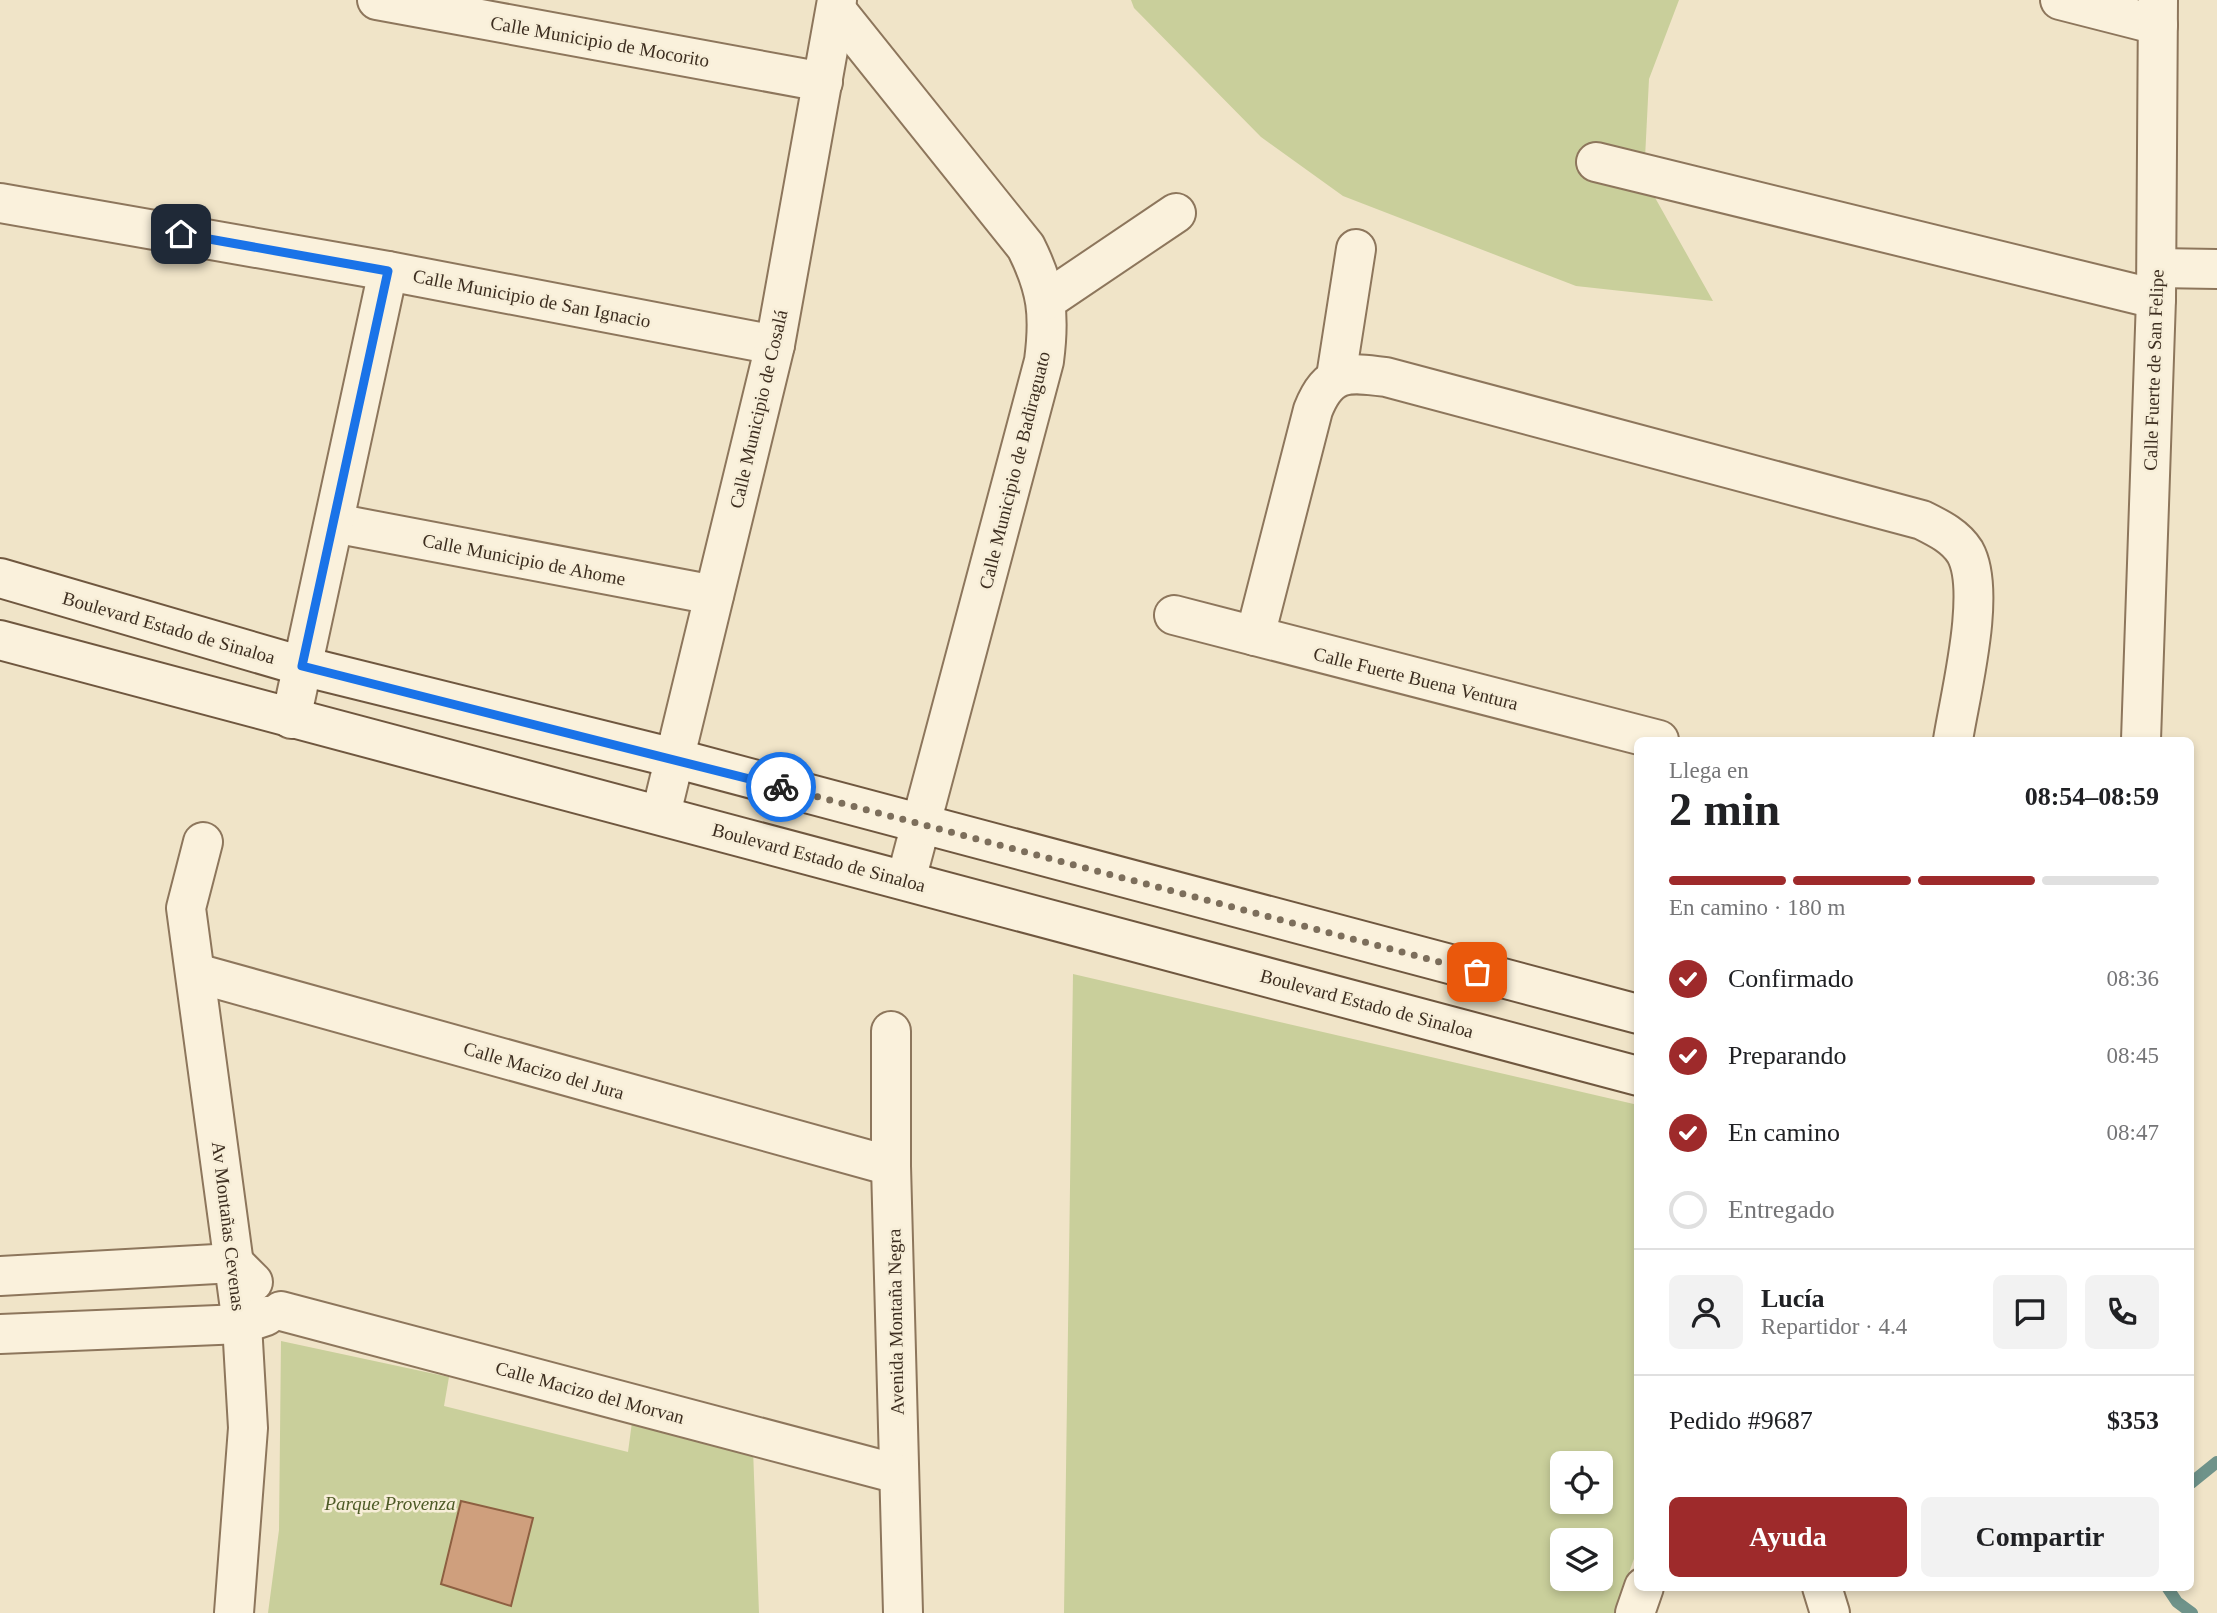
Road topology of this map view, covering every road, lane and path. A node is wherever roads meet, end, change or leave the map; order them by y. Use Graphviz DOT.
graph roads {
  1 [pos="377,0"];
  2 [pos="2060,0"];
  3 [pos="837,6"];
  4 [pos="2158,13"];
  5 [pos="823,82"];
  6 [pos="1596,162"];
  7 [pos="0,202"];
  8 [pos="1176,213"];
  9 [pos="1356,249"];
  10 [pos="2217,270"];
  11 [pos="388,271"];
  12 [pos="2156,283"];
  13 [pos="1046,300"];
  14 [pos="775,345"];
  15 [pos="1336,377"];
  16 [pos="334,523"];
  17 [pos="0,578"];
  18 [pos="714,595"];
  19 [pos="1174,615"];
  20 [pos="1255,636"];
  21 [pos="0,640"];
  22 [pos="302,666"];
  23 [pos="291,719"];
  24 [pos="1647,737"];
  25 [pos="1953,737"];
  26 [pos="2141,737"];
  27 [pos="674,758"];
  28 [pos="661,814"];
  29 [pos="920,823"];
  30 [pos="203,842"];
  31 [pos="906,880"];
  32 [pos="197,973"];
  33 [pos="1634,1013"];
  34 [pos="891,1031"];
  35 [pos="1634,1075"];
  36 [pos="891,1166"];
  37 [pos="234,1264"];
  38 [pos="0,1276"];
  39 [pos="281,1311"];
  40 [pos="242,1324"];
  41 [pos="0,1334"];
  42 [pos="898,1474"];
  43 [pos="1642,1591"];
  44 [pos="1823,1591"];
  45 [pos="234,1613"];
  46 [pos="903,1613"];
  47 [pos="1634,1613"];
  48 [pos="1830,1613"];
  1 -- 5 [label="street, Calle Municipio de Mocorito"];
  2 -- 4 [label="street"];
  3 -- 5 [label="street, Calle Municipio de Cosalá"];
  3 -- 13 [label="street, Calle Municipio de Badiraguato"];
  4 -- 12 [label="street, Calle Fuerte de San Felipe"];
  5 -- 14 [label="street, Calle Municipio de Cosalá"];
  6 -- 12 [label="street"];
  7 -- 11 [label="street, Calle Municipio de San Ignacio"];
  8 -- 13 [label="street"];
  9 -- 15 [label="street"];
  10 -- 12 [label="street"];
  11 -- 14 [label="street, Calle Municipio de San Ignacio"];
  11 -- 16 [label="street"];
  12 -- 26 [label="street, Calle Fuerte de San Felipe"];
  13 -- 29 [label="street, Calle Municipio de Badiraguato"];
  14 -- 18 [label="street, Calle Municipio de Cosalá"];
  15 -- 20 [label="street"];
  15 -- 25 [label="street"];
  16 -- 18 [label="street, Calle Municipio de Ahome"];
  16 -- 22 [label="street"];
  17 -- 22 [label="street, Boulevard Estado de Sinaloa"];
  18 -- 27 [label="street, Calle Municipio de Cosalá"];
  19 -- 20 [label="street, Calle Fuerte Buena Ventura"];
  20 -- 24 [label="street, Calle Fuerte Buena Ventura"];
  21 -- 23 [label="street, Boulevard Estado de Sinaloa"];
  22 -- 23 [label="street"];
  22 -- 27 [label="street, Boulevard Estado de Sinaloa"];
  23 -- 28 [label="street, Boulevard Estado de Sinaloa"];
  27 -- 28 [label="street, Calle Municipio de Cosalá"];
  27 -- 29 [label="street, Boulevard Estado de Sinaloa"];
  28 -- 31 [label="street, Boulevard Estado de Sinaloa"];
  29 -- 31 [label="street, Calle Municipio de Badiraguato"];
  29 -- 33 [label="street, Boulevard Estado de Sinaloa"];
  30 -- 32 [label="street, Av Montañas Cevenas"];
  31 -- 35 [label="street, Boulevard Estado de Sinaloa"];
  32 -- 36 [label="street, Calle Macizo del Jura"];
  32 -- 37 [label="street, Av Montañas Cevenas"];
  34 -- 36 [label="street, Avenida Montaña Negra"];
  36 -- 42 [label="street, Avenida Montaña Negra"];
  37 -- 38 [label="street"];
  37 -- 39 [label="street"];
  37 -- 40 [label="street, Av Montañas Cevenas"];
  39 -- 40 [label="street"];
  39 -- 42 [label="street, Calle Macizo del Morvan"];
  40 -- 41 [label="street"];
  40 -- 45 [label="street, Av Montañas Cevenas"];
  42 -- 46 [label="street, Avenida Montaña Negra"];
  43 -- 47 [label="street"];
  44 -- 48 [label="street"];
}
